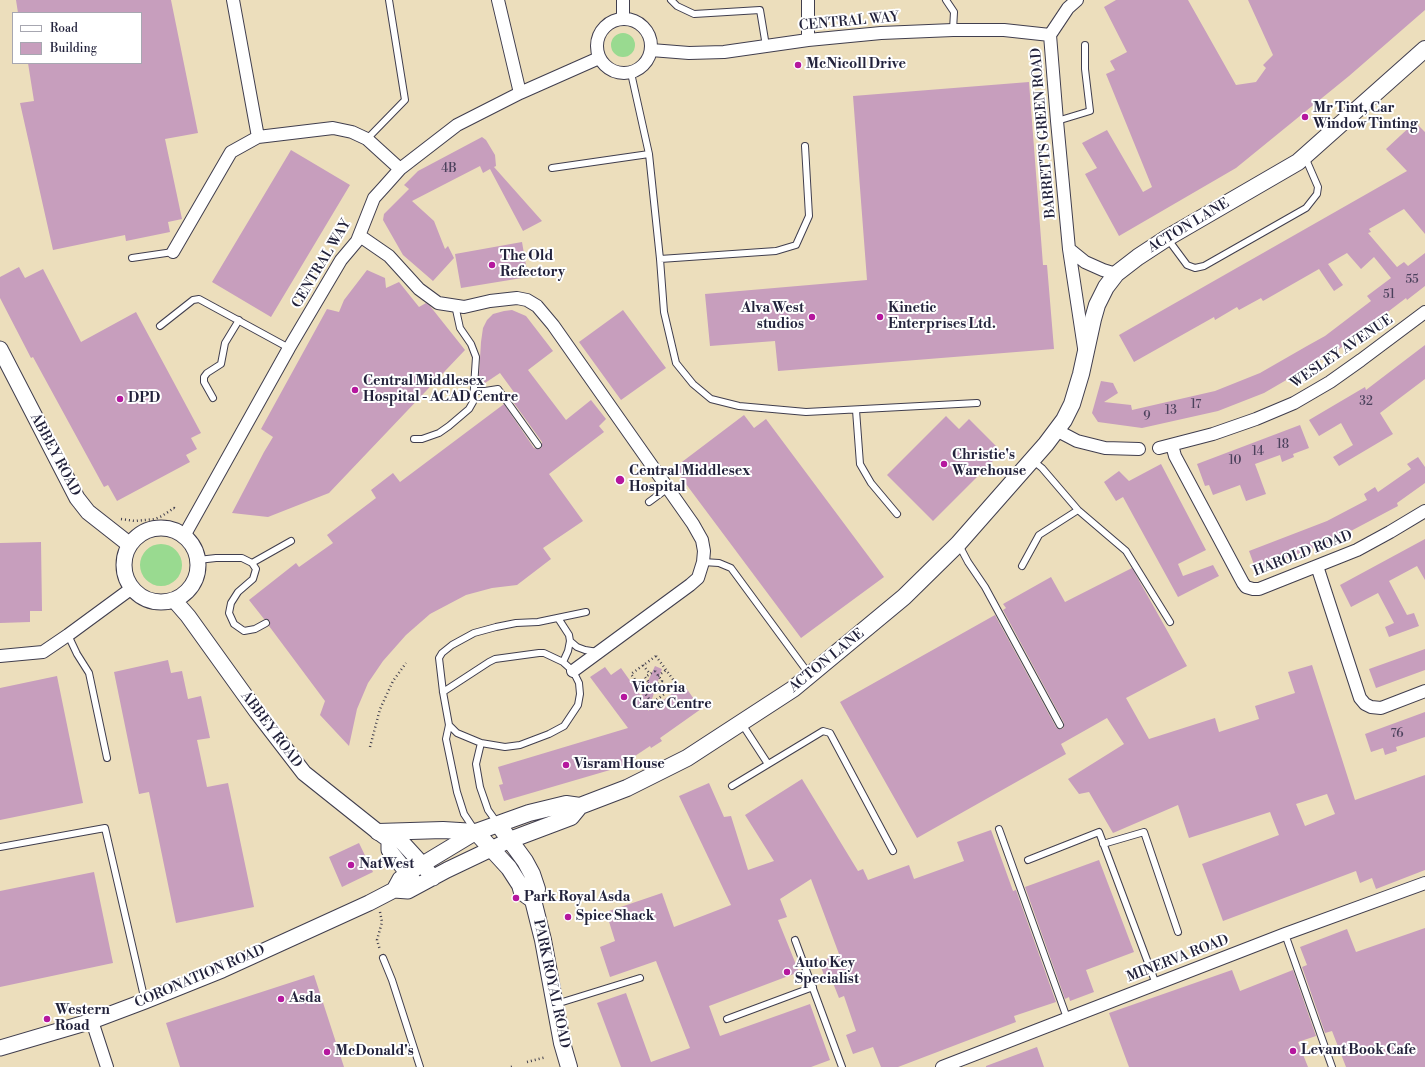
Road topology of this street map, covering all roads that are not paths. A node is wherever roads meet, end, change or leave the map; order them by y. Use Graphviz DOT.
graph roads {
  1 [pos="233,0"];
  2 [pos="389,0"];
  3 [pos="498,0"];
  4 [pos="623,0"];
  5 [pos="671,0"];
  6 [pos="808,0"];
  7 [pos="946,0"];
  8 [pos="953,0"];
  9 [pos="1077,0"];
  10 [pos="952,8"];
  11 [pos="623,19"];
  12 [pos="954,30"];
  13 [pos="1050,35"];
  14 [pos="808,40"];
  15 [pos="1085,45"];
  16 [pos="766,46"];
  17 [pos="1425,49"];
  18 [pos="652,50"];
  19 [pos="599,58"];
  20 [pos="631,73"];
  21 [pos="520,93"];
  22 [pos="1057,121"];
  23 [pos="258,137"];
  24 [pos="367,139"];
  25 [pos="805,146"];
  26 [pos="649,154"];
  27 [pos="1305,157"];
  28 [pos="552,168"];
  29 [pos="400,169"];
  30 [pos="360,236"];
  31 [pos="1167,238"];
  32 [pos="1069,249"];
  33 [pos="173,252"];
  34 [pos="132,258"];
  35 [pos="660,259"];
  36 [pos="1116,274"];
  37 [pos="455,305"];
  38 [pos="1425,312"];
  39 [pos="239,320"];
  40 [pos="160,326"];
  41 [pos="289,348"];
  42 [pos="0,349"];
  43 [pos="1085,353"];
  44 [pos="474,391"];
  45 [pos="213,398"];
  46 [pos="977,403"];
  47 [pos="856,410"];
  48 [pos="1056,430"];
  49 [pos="414,439"];
  50 [pos="538,445"];
  51 [pos="1172,445"];
  52 [pos="1159,448"];
  53 [pos="1139,449"];
  54 [pos="1032,460"];
  55 [pos="668,488"];
  56 [pos="649,502"];
  57 [pos="1078,510"];
  58 [pos="1425,511"];
  59 [pos="897,514"];
  60 [pos="184,536"];
  61 [pos="292,541"];
  62 [pos="958,544"];
  63 [pos="130,545"];
  64 [pos="198,560"];
  65 [pos="703,562"];
  66 [pos="252,563"];
  67 [pos="1022,566"];
  68 [pos="1317,566"];
  69 [pos="132,588"];
  70 [pos="174,600"];
  71 [pos="586,612"];
  72 [pos="558,618"];
  73 [pos="1170,622"];
  74 [pos="266,623"];
  75 [pos="68,635"];
  76 [pos="570,641"];
  77 [pos="600,652"];
  78 [pos="0,656"];
  79 [pos="563,662"];
  80 [pos="573,671"];
  81 [pos="810,675"];
  82 [pos="1425,691"];
  83 [pos="443,692"];
  84 [pos="741,723"];
  85 [pos="449,725"];
  86 [pos="1060,725"];
  87 [pos="480,743"];
  88 [pos="106,758"];
  89 [pos="768,764"];
  90 [pos="732,786"];
  91 [pos="580,806"];
  92 [pos="498,824"];
  93 [pos="999,829"];
  94 [pos="476,832"];
  95 [pos="383,836"];
  96 [pos="510,840"];
  97 [pos="1104,844"];
  98 [pos="0,847"];
  99 [pos="492,848"];
  100 [pos="893,851"];
  101 [pos="1028,860"];
  102 [pos="422,864"];
  103 [pos="408,873"];
  104 [pos="433,878"];
  105 [pos="1425,883"];
  106 [pos="419,886"];
  107 [pos="394,890"];
  108 [pos="533,900"];
  109 [pos="1178,932"];
  110 [pos="1285,934"];
  111 [pos="796,940"];
  112 [pos="383,958"];
  113 [pos="640,978"];
  114 [pos="1156,984"];
  115 [pos="813,987"];
  116 [pos="145,1001"];
  117 [pos="555,1004"];
  118 [pos="1068,1018"];
  119 [pos="727,1019"];
  120 [pos="92,1021"];
  121 [pos="0,1048"];
  122 [pos="107,1067"];
  123 [pos="420,1067"];
  124 [pos="569,1067"];
  125 [pos="842,1067"];
  126 [pos="942,1067"];
  127 [pos="1332,1067"];
  1 -- 23 [label="street"];
  2 -- 24 [label="lane"];
  3 -- 21 [label="street"];
  4 -- 11 [label="street"];
  5 -- 16 [label="lane"];
  6 -- 14 [label="street"];
  7 -- 10 [label="lane"];
  8 -- 10 [label="lane"];
  9 -- 13 [label="street, BARRETTS GREEN ROAD"];
  10 -- 12 [label="lane"];
  11 -- 18 [label="street"];
  11 -- 19 [label="street"];
  12 -- 13 [label="street, CENTRAL WAY"];
  12 -- 14 [label="street, CENTRAL WAY"];
  13 -- 22 [label="street, BARRETTS GREEN ROAD"];
  14 -- 16 [label="street, CENTRAL WAY"];
  15 -- 22 [label="lane"];
  16 -- 18 [label="street, CENTRAL WAY"];
  17 -- 27 [label="main road, ACTON LANE"];
  18 -- 20 [label="street"];
  19 -- 20 [label="street"];
  19 -- 21 [label="street, CENTRAL WAY"];
  20 -- 26 [label="lane"];
  21 -- 29 [label="street, CENTRAL WAY"];
  22 -- 32 [label="street, BARRETTS GREEN ROAD"];
  23 -- 24 [label="street"];
  23 -- 33 [label="street"];
  24 -- 29 [label="street"];
  25 -- 35 [label="lane"];
  26 -- 28 [label="lane"];
  26 -- 35 [label="lane"];
  27 -- 31 [label="main road, ACTON LANE"];
  27 -- 31 [label="lane"];
  29 -- 30 [label="street, CENTRAL WAY"];
  30 -- 37 [label="street"];
  30 -- 41 [label="street, CENTRAL WAY"];
  31 -- 36 [label="main road, ACTON LANE"];
  32 -- 36 [label="street"];
  32 -- 43 [label="street, BARRETTS GREEN ROAD"];
  33 -- 34 [label="lane"];
  35 -- 47 [label="lane"];
  36 -- 43 [label="main road, ACTON LANE"];
  37 -- 44 [label="lane"];
  37 -- 55 [label="street"];
  38 -- 51 [label="street, WESLEY AVENUE"];
  39 -- 40 [label="lane"];
  39 -- 41 [label="lane"];
  39 -- 45 [label="lane"];
  41 -- 60 [label="street, CENTRAL WAY"];
  42 -- 63 [label="street, ABBEY ROAD"];
  43 -- 48 [label="main road, ACTON LANE"];
  44 -- 49 [label="lane"];
  44 -- 50 [label="lane"];
  46 -- 47 [label="lane"];
  47 -- 59 [label="lane"];
  48 -- 53 [label="street"];
  48 -- 54 [label="main road, ACTON LANE"];
  51 -- 52 [label="street, WESLEY AVENUE"];
  51 -- 68 [label="street, HAROLD ROAD"];
  54 -- 57 [label="lane"];
  54 -- 62 [label="main road, ACTON LANE"];
  55 -- 56 [label="lane"];
  55 -- 65 [label="street"];
  57 -- 67 [label="lane"];
  57 -- 73 [label="lane"];
  58 -- 68 [label="street, HAROLD ROAD"];
  60 -- 63 [label="street"];
  60 -- 64 [label="street"];
  61 -- 66 [label="lane"];
  62 -- 81 [label="main road, ACTON LANE"];
  62 -- 86 [label="lane"];
  63 -- 69 [label="street"];
  64 -- 66 [label="lane"];
  64 -- 70 [label="street"];
  65 -- 77 [label="street"];
  65 -- 81 [label="lane"];
  66 -- 74 [label="lane"];
  68 -- 82 [label="street"];
  69 -- 70 [label="street"];
  69 -- 75 [label="street"];
  70 -- 95 [label="street, ABBEY ROAD"];
  71 -- 72 [label="lane"];
  72 -- 76 [label="lane"];
  72 -- 83 [label="lane"];
  75 -- 78 [label="street"];
  75 -- 88 [label="lane"];
  76 -- 77 [label="lane"];
  76 -- 79 [label="lane"];
  77 -- 80 [label="street"];
  79 -- 80 [label="lane"];
  79 -- 83 [label="lane"];
  80 -- 87 [label="lane"];
  81 -- 84 [label="main road, ACTON LANE"];
  83 -- 85 [label="lane"];
  84 -- 89 [label="lane"];
  84 -- 91 [label="main road, ACTON LANE"];
  85 -- 87 [label="lane"];
  85 -- 94 [label="lane"];
  87 -- 92 [label="lane"];
  89 -- 90 [label="lane"];
  89 -- 100 [label="lane"];
  91 -- 92 [label="main road, ACTON LANE"];
  91 -- 96 [label="main road, ACTON LANE"];
  92 -- 94 [label="main road, ACTON LANE"];
  92 -- 96 [label="main road, PARK ROYAL ROAD"];
  93 -- 118 [label="lane"];
  94 -- 95 [label="main road"];
  94 -- 99 [label="main road, PARK ROYAL ROAD"];
  94 -- 102 [label="street, CORONATION ROAD"];
  95 -- 102 [label="street, ABBEY ROAD"];
  95 -- 103 [label="street"];
  96 -- 99 [label="street, ACTON LANE"];
  96 -- 108 [label="main road, PARK ROYAL ROAD"];
  97 -- 101 [label="lane"];
  97 -- 109 [label="lane"];
  97 -- 114 [label="lane"];
  98 -- 116 [label="lane"];
  99 -- 104 [label="street, CORONATION ROAD"];
  99 -- 108 [label="main road, PARK ROYAL ROAD"];
  102 -- 103 [label="street, CORONATION ROAD"];
  102 -- 104 [label="street, ABBEY ROAD"];
  103 -- 106 [label="street"];
  103 -- 107 [label="street, CORONATION ROAD"];
  104 -- 106 [label="street, CORONATION ROAD"];
  105 -- 110 [label="street, MINERVA ROAD"];
  106 -- 107 [label="street, CORONATION ROAD"];
  107 -- 116 [label="street, CORONATION ROAD"];
  108 -- 117 [label="main road, PARK ROYAL ROAD"];
  110 -- 114 [label="street, MINERVA ROAD"];
  110 -- 127 [label="lane"];
  111 -- 115 [label="lane"];
  112 -- 123 [label="lane"];
  113 -- 117 [label="lane"];
  114 -- 118 [label="street, MINERVA ROAD"];
  115 -- 119 [label="lane"];
  115 -- 125 [label="lane"];
  116 -- 120 [label="street, CORONATION ROAD"];
  117 -- 124 [label="main road, PARK ROYAL ROAD"];
  118 -- 126 [label="street, MINERVA ROAD"];
  120 -- 121 [label="street, CORONATION ROAD"];
  120 -- 122 [label="street"];
}
